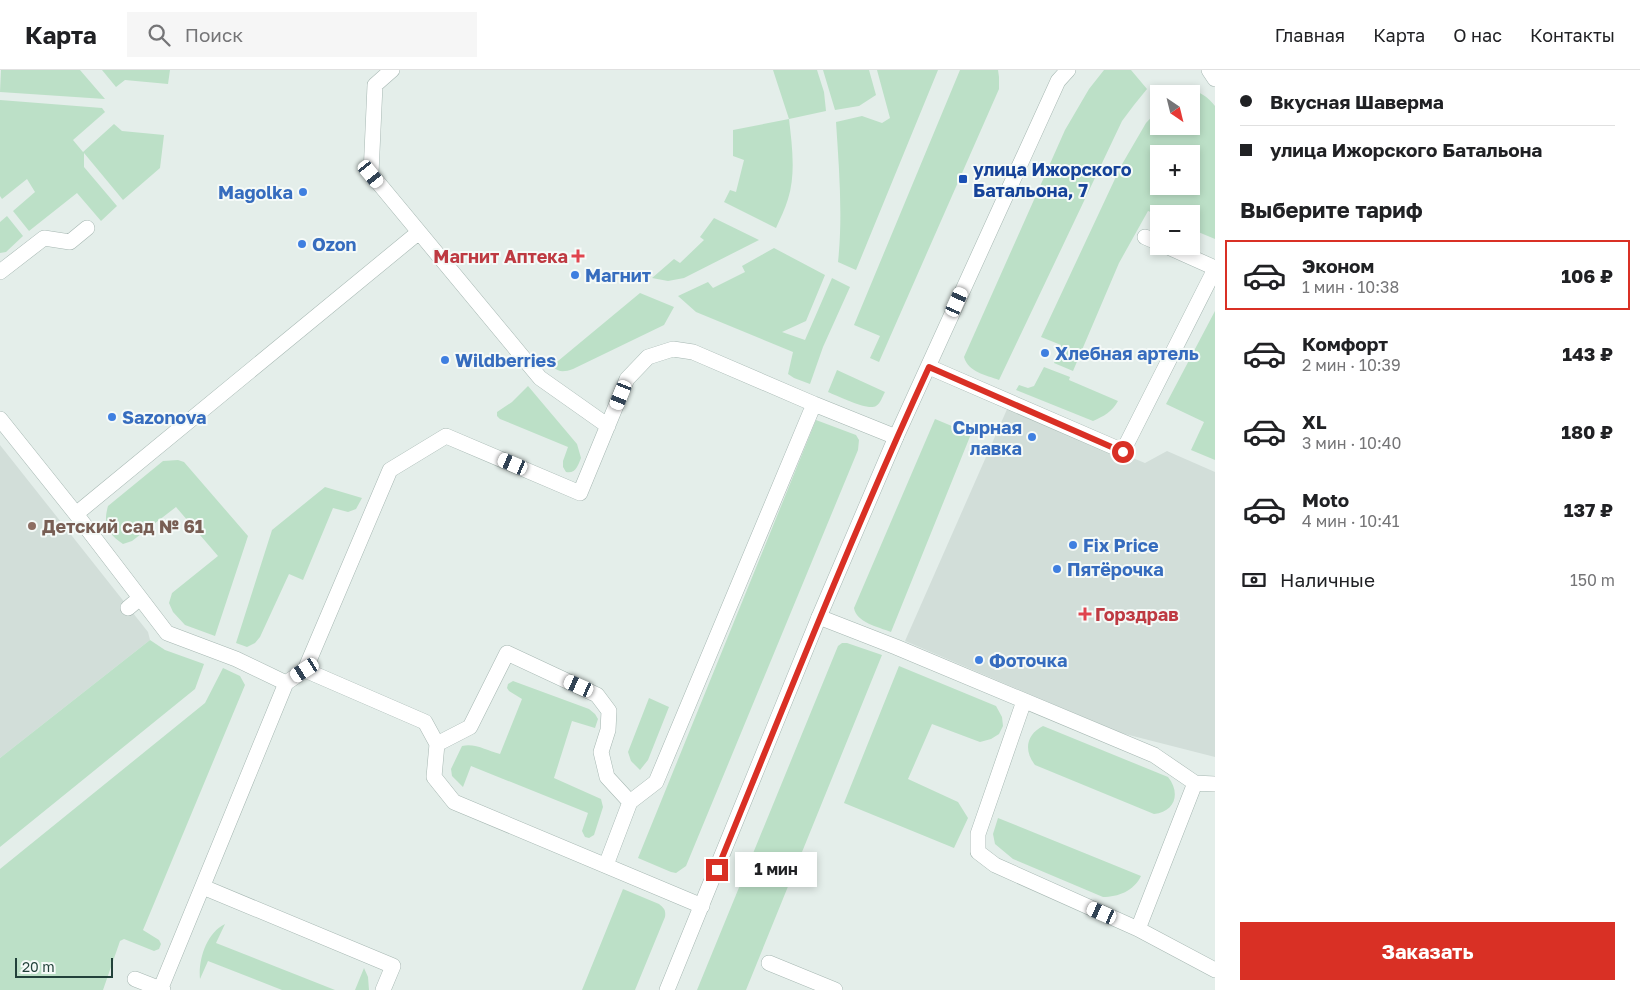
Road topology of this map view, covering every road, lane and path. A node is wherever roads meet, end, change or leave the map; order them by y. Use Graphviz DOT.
graph roads {
  1 [pos="392,70"];
  2 [pos="1209,70"];
  3 [pos="1058,74"];
  4 [pos="1215,79"];
  5 [pos="87,228"];
  6 [pos="419,232"];
  7 [pos="1144,236"];
  8 [pos="1150,239"];
  9 [pos="1186,255"];
  10 [pos="1215,268"];
  11 [pos="0,272"];
  12 [pos="929,367"];
  13 [pos="814,404"];
  14 [pos="0,419"];
  15 [pos="608,426"];
  16 [pos="896,437"];
  17 [pos="76,514"];
  18 [pos="140,598"];
  19 [pos="128,608"];
  20 [pos="819,617"];
  21 [pos="305,670"];
  22 [pos="286,683"];
  23 [pos="1024,701"];
  24 [pos="438,744"];
  25 [pos="1195,783"];
  26 [pos="1215,784"];
  27 [pos="630,802"];
  28 [pos="606,865"];
  29 [pos="203,887"];
  30 [pos="702,906"];
  31 [pos="1138,929"];
  32 [pos="769,963"];
  33 [pos="1215,970"];
  34 [pos="135,979"];
  35 [pos="161,990"];
  36 [pos="383,990"];
  37 [pos="667,990"];
  38 [pos="835,990"];
  1 -- 6 [label="street"];
  2 -- 4 [label="street"];
  3 -- 12 [label="street"];
  5 -- 11 [label="street"];
  6 -- 15 [label="street"];
  6 -- 17 [label="street"];
  7 -- 8 [label="street"];
  9 -- 10 [label="street"];
  10 -- 12 [label="street"];
  12 -- 16 [label="street"];
  13 -- 15 [label="street"];
  13 -- 16 [label="street"];
  13 -- 27 [label="street"];
  14 -- 17 [label="street"];
  15 -- 21 [label="street"];
  16 -- 20 [label="street"];
  17 -- 18 [label="street"];
  18 -- 19 [label="street"];
  18 -- 22 [label="street"];
  20 -- 23 [label="street"];
  20 -- 30 [label="street"];
  21 -- 22 [label="street"];
  21 -- 24 [label="street"];
  22 -- 29 [label="street"];
  23 -- 25 [label="street"];
  23 -- 31 [label="street"];
  24 -- 27 [label="street"];
  24 -- 28 [label="street"];
  25 -- 26 [label="street"];
  25 -- 31 [label="street"];
  27 -- 28 [label="street"];
  28 -- 30 [label="street"];
  29 -- 35 [label="street"];
  29 -- 36 [label="street"];
  30 -- 37 [label="street"];
  31 -- 33 [label="street"];
  32 -- 38 [label="street"];
  34 -- 35 [label="street"];
}
